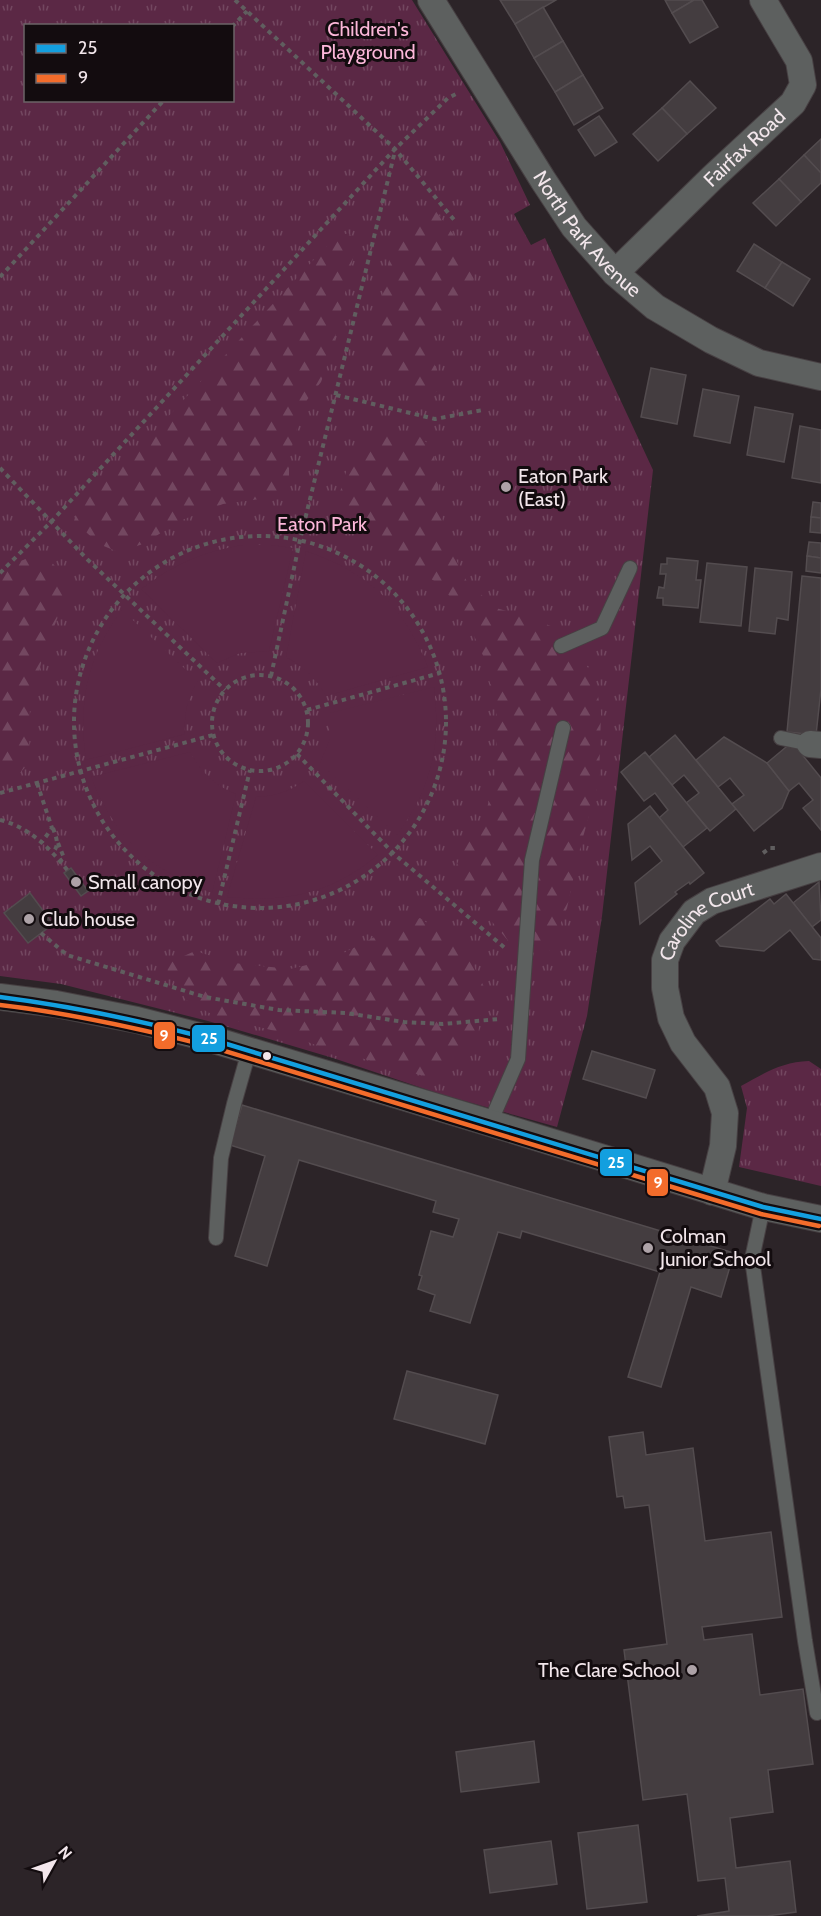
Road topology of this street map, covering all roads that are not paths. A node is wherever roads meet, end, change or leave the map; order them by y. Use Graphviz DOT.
graph roads {
  1 [pos="431,0"];
  2 [pos="764,0"];
  3 [pos="615,273"];
  4 [pos="821,377"];
  5 [pos="630,568"];
  6 [pos="561,646"];
  7 [pos="563,728"];
  8 [pos="782,738"];
  9 [pos="816,745"];
  10 [pos="821,866"];
  11 [pos="0,996"];
  12 [pos="249,1051"];
  13 [pos="490,1122"];
  14 [pos="712,1192"];
  15 [pos="763,1207"];
  16 [pos="821,1219"];
  17 [pos="216,1238"];
  18 [pos="817,1713"];
  1 -- 3 [label="street, North Park Avenue"];
  2 -- 3 [label="street, Fairfax Road"];
  3 -- 4 [label="street, North Park Avenue"];
  5 -- 6 [label="lane"];
  7 -- 13 [label="lane"];
  8 -- 9 [label="lane"];
  10 -- 14 [label="street, Caroline Court"];
  11 -- 12 [label="street"];
  12 -- 13 [label="street"];
  12 -- 17 [label="lane"];
  13 -- 14 [label="street"];
  14 -- 15 [label="street"];
  15 -- 16 [label="street"];
  15 -- 18 [label="lane"];
}
